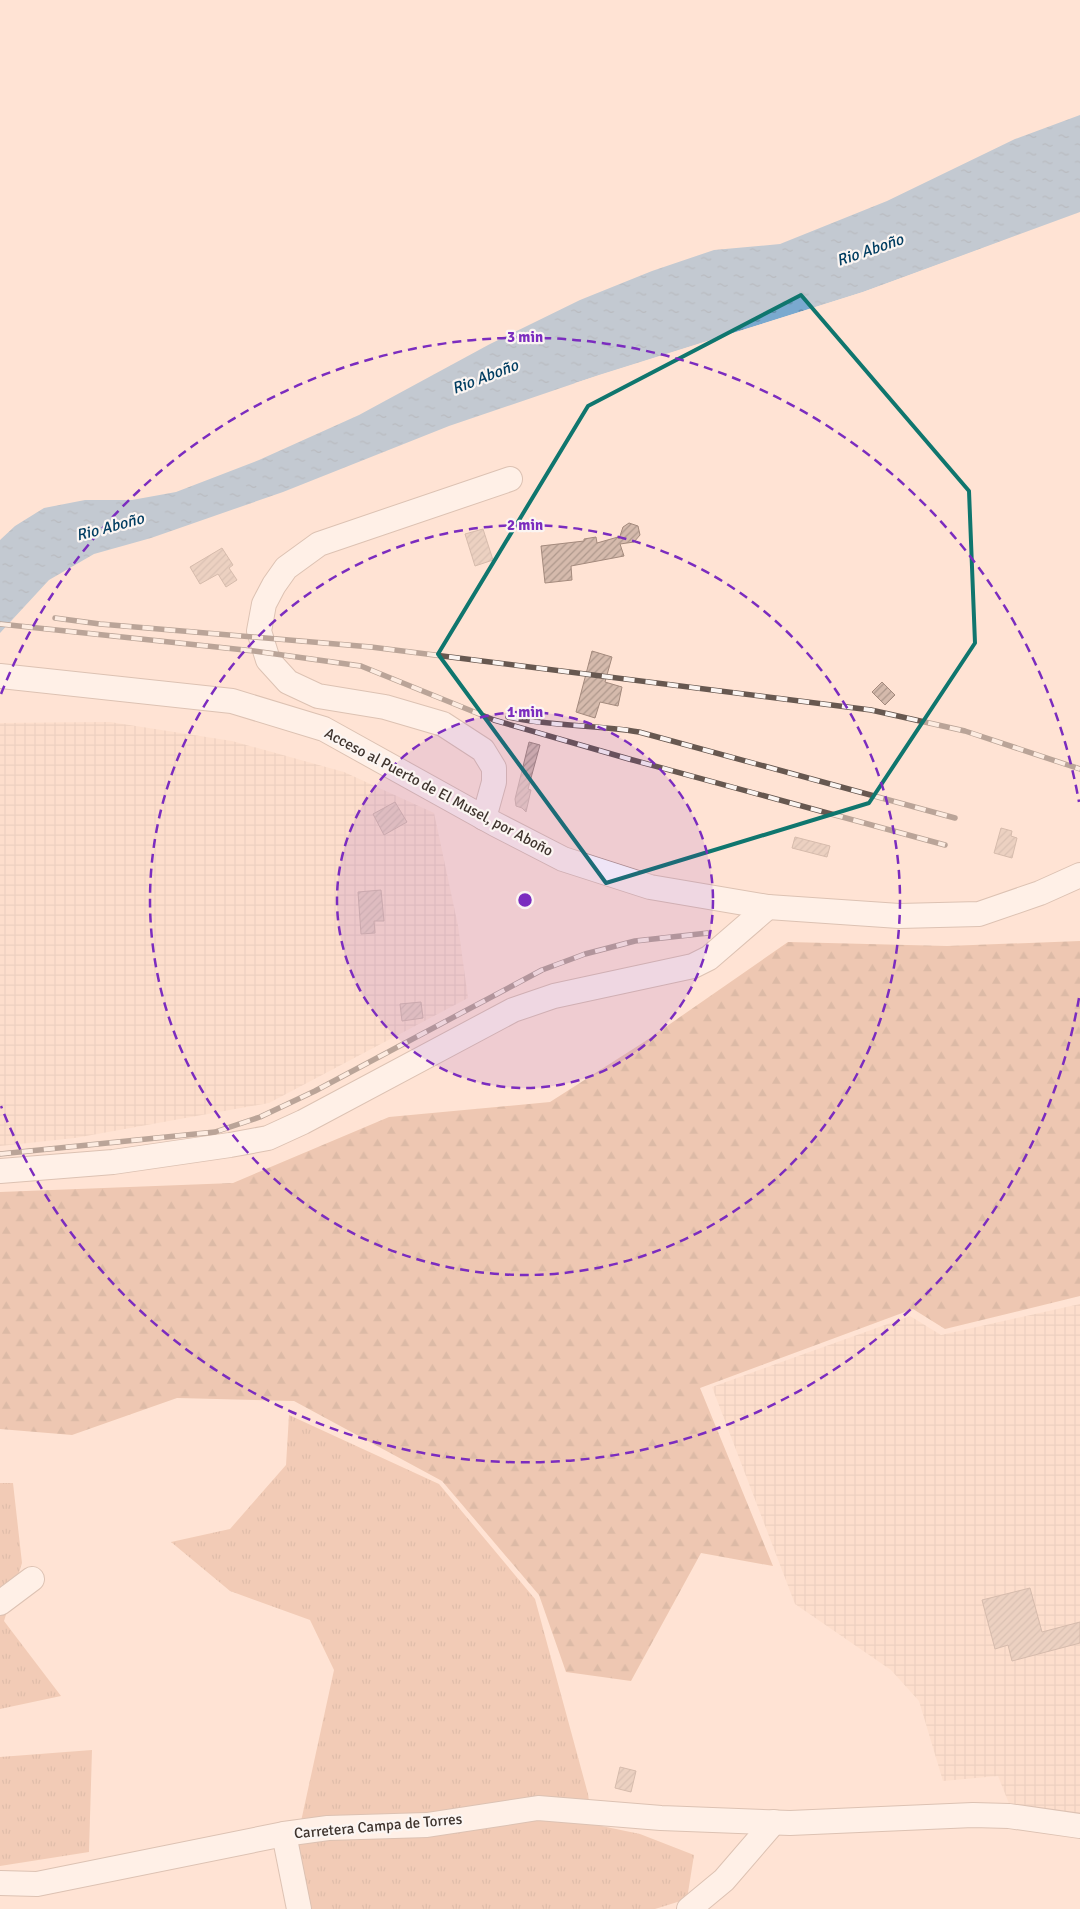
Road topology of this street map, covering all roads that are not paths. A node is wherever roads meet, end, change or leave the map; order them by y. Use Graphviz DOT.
graph roads {
  1 [pos="510,479"];
  2 [pos="0,676"];
  3 [pos="484,818"];
  4 [pos="1080,875"];
  5 [pos="768,907"];
  6 [pos="0,1171"];
  7 [pos="32,1579"];
  8 [pos="0,1603"];
  9 [pos="782,1822"];
  10 [pos="1080,1826"];
  11 [pos="284,1834"];
  12 [pos="0,1883"];
  13 [pos="299,1909"];
  14 [pos="688,1909"];
  1 -- 3 [label="street"];
  2 -- 3 [label="street, Acceso al Puerto de El Musel, por Aboño"];
  3 -- 5 [label="street, Acceso al Puerto de El Musel, por Aboño"];
  4 -- 5 [label="street, Acceso al Puerto de El Musel, por Aboño"];
  5 -- 6 [label="street"];
  7 -- 8 [label="street"];
  9 -- 10 [label="street, Carretera Campa de Torres"];
  9 -- 11 [label="street, Carretera Campa de Torres"];
  9 -- 14 [label="street"];
  11 -- 12 [label="street, Carretera Campa de Torres"];
  11 -- 13 [label="street"];
}
